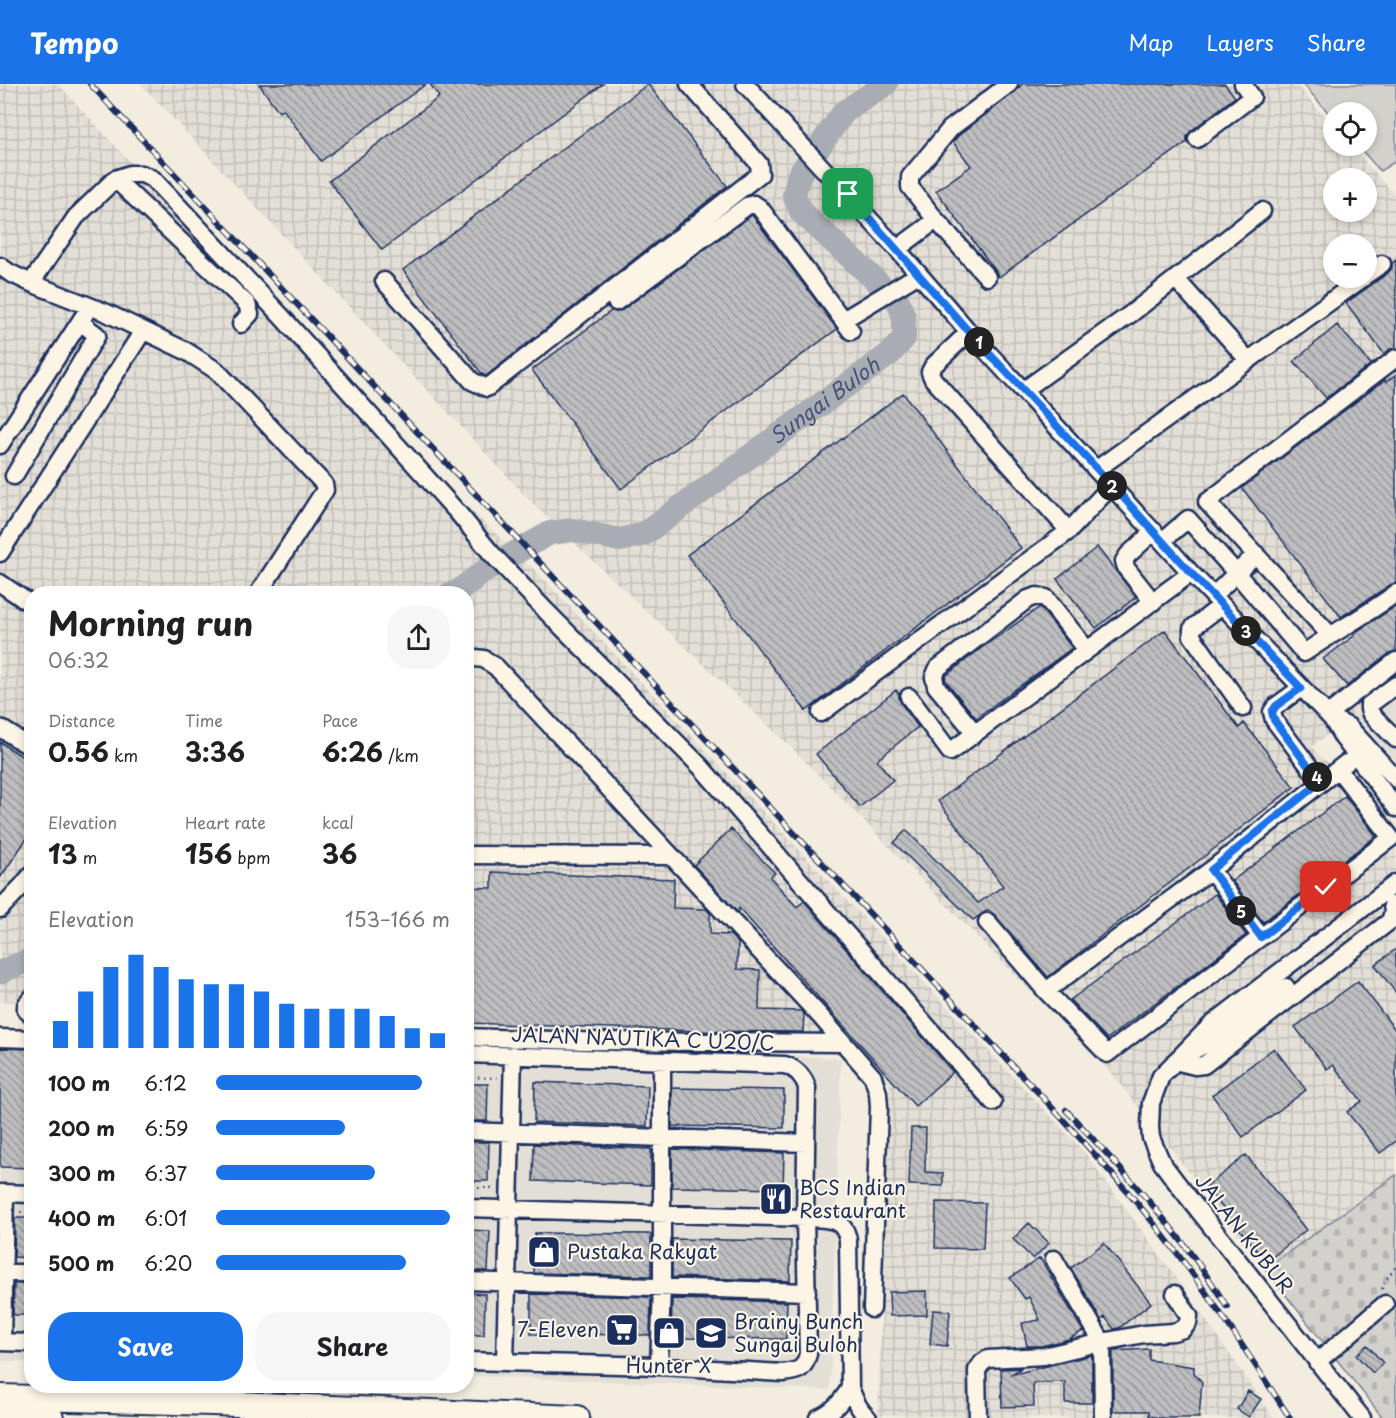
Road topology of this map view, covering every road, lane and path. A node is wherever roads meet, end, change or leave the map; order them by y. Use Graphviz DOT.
graph roads {
  1 [pos="689,84"];
  2 [pos="746,84"];
  3 [pos="1009,84"];
  4 [pos="1243,84"];
  5 [pos="1197,139"];
  6 [pos="115,179"];
  7 [pos="1263,211"];
  8 [pos="936,220"];
  9 [pos="897,249"];
  10 [pos="1383,264"];
  11 [pos="0,267"];
  12 [pos="1377,268"];
  13 [pos="919,274"];
  14 [pos="987,278"];
  15 [pos="1176,279"];
  16 [pos="384,281"];
  17 [pos="31,283"];
  18 [pos="1348,288"];
  19 [pos="616,302"];
  20 [pos="90,306"];
  21 [pos="80,322"];
  22 [pos="241,324"];
  23 [pos="143,331"];
  24 [pos="969,332"];
  25 [pos="1396,358"];
  26 [pos="1248,360"];
  27 [pos="1024,390"];
  28 [pos="0,445"];
  29 [pos="1097,469"];
  30 [pos="14,476"];
  31 [pos="1112,485"];
  32 [pos="1207,502"];
  33 [pos="1188,519"];
  34 [pos="1069,531"];
  35 [pos="1158,536"];
  36 [pos="0,553"];
  37 [pos="1256,554"];
  38 [pos="1191,573"];
  39 [pos="1237,574"];
  40 [pos="0,583"];
  41 [pos="263,586"];
  42 [pos="1396,593"];
  43 [pos="24,600"];
  44 [pos="1217,600"];
  45 [pos="1153,602"];
  46 [pos="1330,635"];
  47 [pos="1087,650"];
  48 [pos="1304,653"];
  49 [pos="474,658"];
  50 [pos="1396,662"];
  51 [pos="1284,670"];
  52 [pos="1396,685"];
  53 [pos="1301,688"];
  54 [pos="909,697"];
  55 [pos="1244,708"];
  56 [pos="821,713"];
  57 [pos="1330,716"];
  58 [pos="0,728"];
  59 [pos="975,734"];
  60 [pos="1396,739"];
  61 [pos="24,743"];
  62 [pos="1355,755"];
  63 [pos="1338,769"];
  64 [pos="1396,779"];
  65 [pos="1320,782"];
  66 [pos="1396,808"];
  67 [pos="474,855"];
  68 [pos="670,856"];
  69 [pos="1211,870"];
  70 [pos="1396,883"];
  71 [pos="24,884"];
  72 [pos="1394,904"];
  73 [pos="0,909"];
  74 [pos="987,922"];
  75 [pos="1261,937"];
  76 [pos="1046,991"];
  77 [pos="474,1037"];
  78 [pos="0,1038"];
  79 [pos="24,1039"];
  80 [pos="844,1043"];
  81 [pos="474,1054"];
  82 [pos="513,1055"];
  83 [pos="662,1061"];
  84 [pos="1175,1061"];
  85 [pos="474,1077"];
  86 [pos="512,1078"];
  87 [pos="993,1102"];
  88 [pos="474,1131"];
  89 [pos="511,1133"];
  90 [pos="661,1138"];
  91 [pos="806,1143"];
  92 [pos="474,1188"];
  93 [pos="509,1189"];
  94 [pos="3,1193"];
  95 [pos="24,1194"];
  96 [pos="474,1208"];
  97 [pos="509,1209"];
  98 [pos="662,1215"];
  99 [pos="805,1218"];
  100 [pos="1054,1259"];
  101 [pos="1396,1266"];
  102 [pos="2,1273"];
  103 [pos="24,1273"];
  104 [pos="474,1281"];
  105 [pos="507,1282"];
  106 [pos="662,1287"];
  107 [pos="807,1292"];
  108 [pos="1175,1294"];
  109 [pos="1385,1304"];
  110 [pos="872,1309"];
  111 [pos="1,1342"];
  112 [pos="1102,1342"];
  113 [pos="24,1343"];
  114 [pos="474,1361"];
  115 [pos="506,1362"];
  116 [pos="1317,1362"];
  117 [pos="659,1366"];
  118 [pos="850,1388"];
  119 [pos="153,1393"];
  120 [pos="197,1393"];
  121 [pos="0,1397"];
  122 [pos="138,1401"];
  123 [pos="212,1402"];
  124 [pos="0,1416"];
  125 [pos="51,1418"];
  126 [pos="577,1418"];
  127 [pos="818,1418"];
  128 [pos="868,1418"];
  129 [pos="978,1418"];
  130 [pos="1103,1418"];
  131 [pos="1362,1418"];
  1 -- 16 [label="street"];
  2 -- 9 [label="street"];
  3 -- 8 [label="street"];
  4 -- 5 [label="street"];
  6 -- 17 [label="street"];
  6 -- 22 [label="street"];
  6 -- 87 [label="street"];
  7 -- 15 [label="street"];
  8 -- 9 [label="street"];
  8 -- 14 [label="street"];
  9 -- 13 [label="street"];
  10 -- 12 [label="street"];
  11 -- 17 [label="street"];
  13 -- 19 [label="street"];
  13 -- 24 [label="street"];
  15 -- 26 [label="street"];
  15 -- 27 [label="street"];
  17 -- 20 [label="street"];
  18 -- 26 [label="street"];
  20 -- 21 [label="street"];
  20 -- 23 [label="street"];
  21 -- 28 [label="street"];
  21 -- 30 [label="street"];
  23 -- 36 [label="street"];
  23 -- 41 [label="street"];
  24 -- 27 [label="street"];
  24 -- 34 [label="street"];
  25 -- 32 [label="street"];
  26 -- 29 [label="street"];
  27 -- 29 [label="street"];
  29 -- 31 [label="street"];
  31 -- 34 [label="street"];
  31 -- 35 [label="street"];
  32 -- 33 [label="street"];
  32 -- 37 [label="street"];
  33 -- 35 [label="street"];
  33 -- 39 [label="street"];
  34 -- 56 [label="street"];
  35 -- 38 [label="street"];
  35 -- 45 [label="street"];
  37 -- 39 [label="street"];
  37 -- 46 [label="street"];
  38 -- 44 [label="street"];
  38 -- 45 [label="street"];
  39 -- 44 [label="street"];
  39 -- 48 [label="street"];
  40 -- 43 [label="street"];
  42 -- 46 [label="street"];
  44 -- 51 [label="street"];
  44 -- 55 [label="street"];
  45 -- 47 [label="street"];
  46 -- 48 [label="street"];
  47 -- 59 [label="street"];
  47 -- 59 [label="street"];
  48 -- 51 [label="street"];
  49 -- 68 [label="street"];
  50 -- 57 [label="street"];
  51 -- 53 [label="street"];
  52 -- 60 [label="street"];
  53 -- 57 [label="street"];
  53 -- 65 [label="street"];
  54 -- 59 [label="street"];
  57 -- 62 [label="street"];
  57 -- 64 [label="street"];
  58 -- 61 [label="street"];
  62 -- 63 [label="street"];
  62 -- 66 [label="street"];
  63 -- 65 [label="street"];
  63 -- 75 [label="street"];
  65 -- 69 [label="street"];
  67 -- 68 [label="street"];
  68 -- 80 [label="street"];
  69 -- 75 [label="street"];
  69 -- 76 [label="street"];
  70 -- 84 [label="street, JALAN KUBUR"];
  71 -- 73 [label="street"];
  72 -- 84 [label="street"];
  74 -- 76 [label="street"];
  75 -- 76 [label="street"];
  77 -- 80 [label="street"];
  78 -- 79 [label="street"];
  80 -- 110 [label="street"];
  81 -- 82 [label="street, JALAN NAUTIKA C U20/C"];
  82 -- 83 [label="street, JALAN NAUTIKA C U20/C"];
  82 -- 86 [label="street"];
  83 -- 90 [label="street"];
  83 -- 91 [label="street, JALAN NAUTIKA C U20/C"];
  84 -- 116 [label="street, JALAN KUBUR"];
  85 -- 86 [label="path"];
  86 -- 89 [label="street"];
  88 -- 89 [label="street"];
  89 -- 90 [label="street"];
  89 -- 93 [label="street"];
  90 -- 91 [label="street"];
  90 -- 98 [label="street"];
  91 -- 99 [label="street"];
  92 -- 93 [label="path"];
  93 -- 97 [label="street"];
  94 -- 95 [label="street"];
  94 -- 102 [label="street"];
  96 -- 97 [label="street"];
  97 -- 98 [label="street"];
  97 -- 105 [label="street"];
  98 -- 99 [label="street"];
  98 -- 106 [label="street"];
  99 -- 107 [label="street"];
  99 -- 118 [label="street"];
  100 -- 112 [label="street"];
  101 -- 109 [label="path"];
  102 -- 103 [label="street"];
  102 -- 111 [label="street"];
  104 -- 105 [label="street"];
  105 -- 106 [label="street"];
  105 -- 115 [label="street"];
  106 -- 107 [label="street"];
  106 -- 117 [label="street"];
  107 -- 117 [label="street"];
  108 -- 112 [label="street"];
  109 -- 116 [label="street"];
  111 -- 113 [label="street"];
  112 -- 129 [label="street"];
  112 -- 130 [label="street"];
  114 -- 115 [label="street"];
  115 -- 117 [label="street"];
  116 -- 131 [label="street, JALAN KUBUR"];
  118 -- 127 [label="street"];
  118 -- 128 [label="street"];
  119 -- 122 [label="street"];
  120 -- 123 [label="street"];
  121 -- 122 [label="highway"];
  122 -- 123 [label="highway"];
  123 -- 126 [label="highway"];
  124 -- 125 [label="highway"];
}
